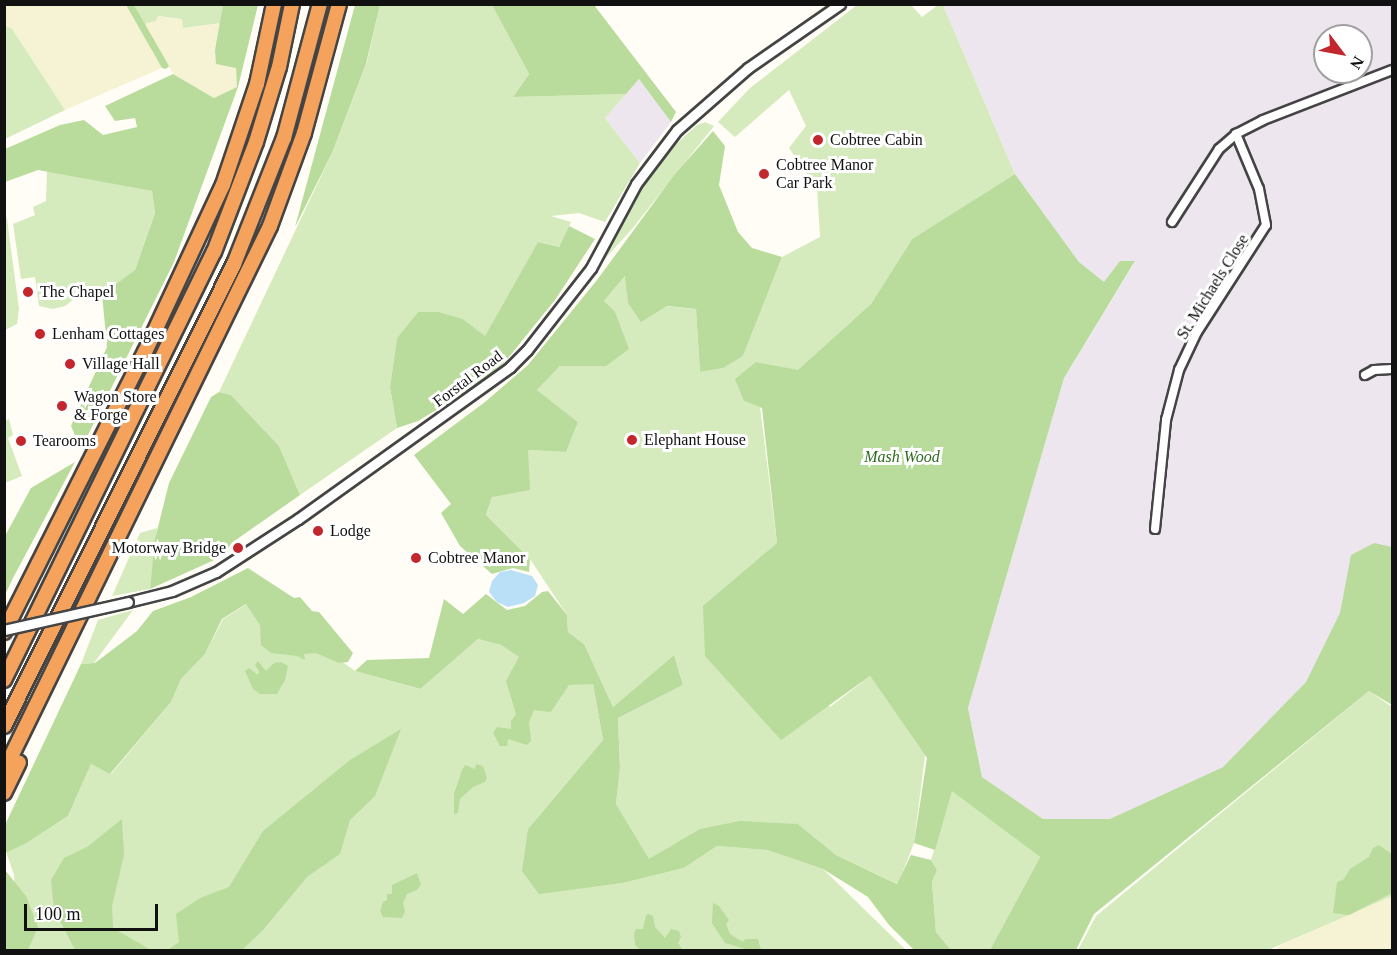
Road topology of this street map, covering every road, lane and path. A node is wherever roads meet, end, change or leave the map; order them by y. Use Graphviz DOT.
graph roads {
  1 [pos="274,4"];
  2 [pos="292,4"];
  3 [pos="320,4"];
  4 [pos="339,4"];
  5 [pos="840,4"];
  6 [pos="1392,70"];
  7 [pos="1236,134"];
  8 [pos="1172,222"];
  9 [pos="1392,369"];
  10 [pos="1365,375"];
  11 [pos="1155,530"];
  12 [pos="4,631"];
  13 [pos="52,676"];
  14 [pos="4,680"];
  15 [pos="4,726"];
  16 [pos="4,771"];
  17 [pos="4,793"];
  1 -- 12 [label="highway"];
  2 -- 14 [label="highway"];
  3 -- 15 [label="highway"];
  4 -- 13 [label="highway"];
  5 -- 12 [label="street, Forstal Road, bridge"];
  6 -- 7 [label="street"];
  7 -- 8 [label="street"];
  7 -- 11 [label="street, St. Michaels Close"];
  9 -- 10 [label="street"];
  13 -- 16 [label="highway"];
  13 -- 17 [label="highway"];
}
